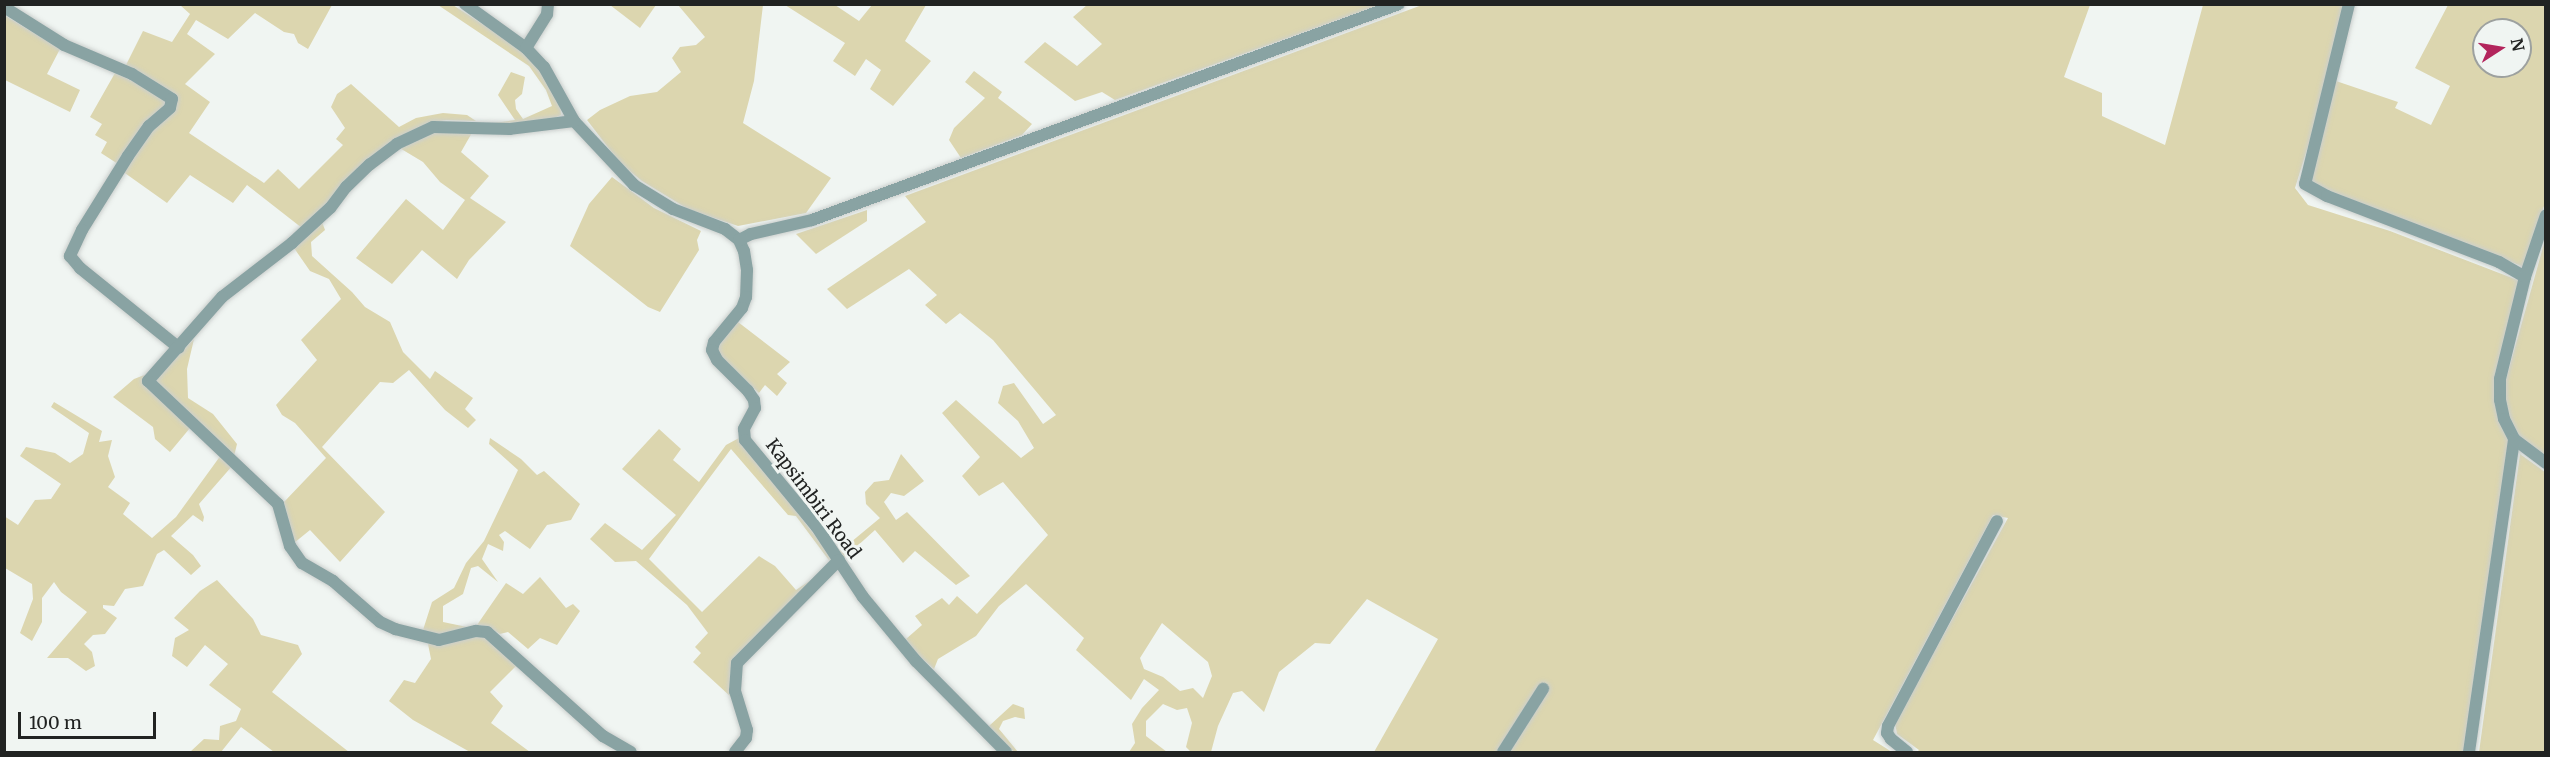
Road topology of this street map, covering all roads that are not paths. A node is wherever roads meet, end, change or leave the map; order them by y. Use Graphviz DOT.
graph roads {
  1 [pos="465,4"];
  2 [pos="548,4"];
  3 [pos="1399,4"];
  4 [pos="2349,4"];
  5 [pos="4,7"];
  6 [pos="526,48"];
  7 [pos="573,121"];
  8 [pos="2546,215"];
  9 [pos="739,240"];
  10 [pos="2525,277"];
  11 [pos="179,348"];
  12 [pos="2514,439"];
  13 [pos="2546,464"];
  14 [pos="1997,521"];
  15 [pos="839,560"];
  16 [pos="1543,689"];
  17 [pos="632,753"];
  18 [pos="735,753"];
  19 [pos="1006,753"];
  20 [pos="1503,753"];
  21 [pos="1907,753"];
  22 [pos="2469,753"];
  1 -- 6 [label="street"];
  2 -- 6 [label="street"];
  3 -- 9 [label="street"];
  4 -- 10 [label="street"];
  5 -- 11 [label="street"];
  6 -- 7 [label="street"];
  7 -- 9 [label="street"];
  7 -- 11 [label="street"];
  8 -- 10 [label="street"];
  9 -- 15 [label="street, Kapsimbiri Road"];
  10 -- 12 [label="street"];
  11 -- 17 [label="street"];
  12 -- 13 [label="street"];
  12 -- 22 [label="street"];
  14 -- 21 [label="street"];
  15 -- 18 [label="street"];
  15 -- 19 [label="street, Kapsimbiri Road"];
  16 -- 20 [label="street"];
}
